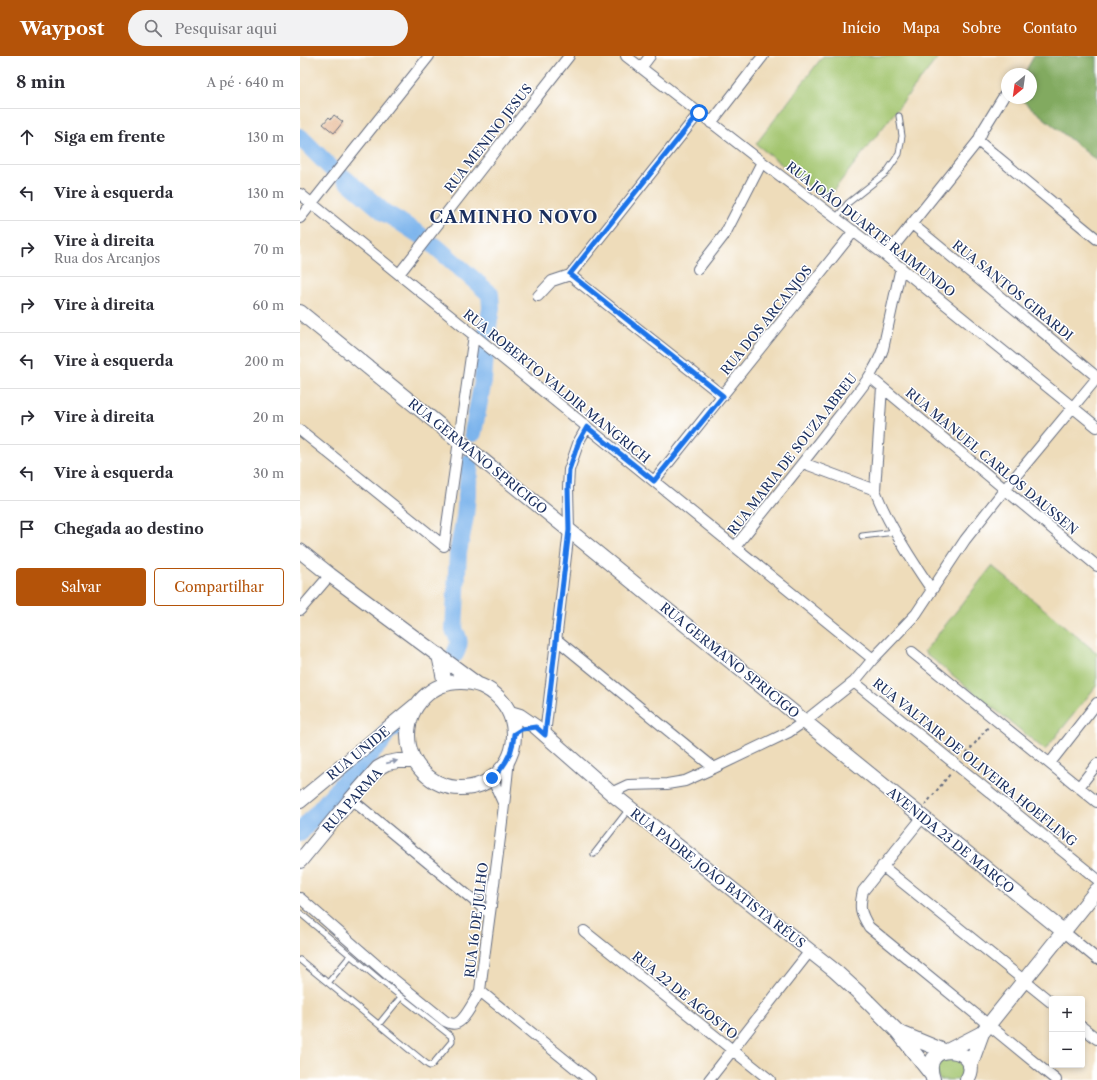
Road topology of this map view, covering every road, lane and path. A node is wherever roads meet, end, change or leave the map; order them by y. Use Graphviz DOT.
graph roads {
  1 [pos="429,56"];
  2 [pos="569,56"];
  3 [pos="626,56"];
  4 [pos="650,56"];
  5 [pos="763,56"];
  6 [pos="641,68"];
  7 [pos="1001,99"];
  8 [pos="699,113"];
  9 [pos="899,116"];
  10 [pos="711,123"];
  11 [pos="978,142"];
  12 [pos="762,162"];
  13 [pos="300,194"];
  14 [pos="312,203"];
  15 [pos="300,218"];
  16 [pos="836,218"];
  17 [pos="912,224"];
  18 [pos="854,231"];
  19 [pos="1097,239"];
  20 [pos="886,256"];
  21 [pos="901,268"];
  22 [pos="698,269"];
  23 [pos="399,274"];
  24 [pos="570,274"];
  25 [pos="538,296"];
  26 [pos="300,312"];
  27 [pos="474,335"];
  28 [pos="870,377"];
  29 [pos="1097,377"];
  30 [pos="882,387"];
  31 [pos="723,396"];
  32 [pos="1073,407"];
  33 [pos="587,427"];
  34 [pos="1097,427"];
  35 [pos="300,430"];
  36 [pos="459,441"];
  37 [pos="803,463"];
  38 [pos="654,481"];
  39 [pos="1005,489"];
  40 [pos="875,490"];
  41 [pos="569,530"];
  42 [pos="896,532"];
  43 [pos="862,536"];
  44 [pos="735,547"];
  45 [pos="300,551"];
  46 [pos="1097,566"];
  47 [pos="330,575"];
  48 [pos="932,590"];
  49 [pos="300,610"];
  50 [pos="556,638"];
  51 [pos="912,652"];
  52 [pos="439,655"];
  53 [pos="873,659"];
  54 [pos="854,682"];
  55 [pos="445,684"];
  56 [pos="479,685"];
  57 [pos="1097,703"];
  58 [pos="417,705"];
  59 [pos="510,713"];
  60 [pos="805,722"];
  61 [pos="541,731"];
  62 [pos="514,734"];
  63 [pos="509,758"];
  64 [pos="415,761"];
  65 [pos="1050,763"];
  66 [pos="1097,764"];
  67 [pos="714,768"];
  68 [pos="492,778"];
  69 [pos="1079,787"];
  70 [pos="611,793"];
  71 [pos="351,799"];
  72 [pos="300,801"];
  73 [pos="1097,802"];
  74 [pos="505,806"];
  75 [pos="630,808"];
  76 [pos="922,818"];
  77 [pos="594,854"];
  78 [pos="300,861"];
  79 [pos="882,866"];
  80 [pos="1097,879"];
  81 [pos="1097,890"];
  82 [pos="300,898"];
  83 [pos="300,913"];
  84 [pos="489,913"];
  85 [pos="584,931"];
  86 [pos="1064,931"];
  87 [pos="810,951"];
  88 [pos="350,956"];
  89 [pos="1097,959"];
  90 [pos="300,960"];
  91 [pos="384,977"];
  92 [pos="1024,980"];
  93 [pos="328,984"];
  94 [pos="480,991"];
  95 [pos="401,998"];
  96 [pos="1049,1001"];
  97 [pos="379,1024"];
  98 [pos="985,1029"];
  99 [pos="1085,1030"];
  100 [pos="897,1031"];
  101 [pos="1097,1040"];
  102 [pos="732,1050"];
  103 [pos="946,1051"];
  104 [pos="968,1076"];
  105 [pos="933,1077"];
  106 [pos="590,1080"];
  107 [pos="708,1080"];
  108 [pos="770,1080"];
  109 [pos="1056,1080"];
  1 -- 14 [label="street"];
  2 -- 23 [label="street, RUA MENINO JESUS"];
  3 -- 6 [label="street, RUA JOÃO DUARTE RAIMUNDO"];
  4 -- 6 [label="street"];
  5 -- 10 [label="street"];
  6 -- 8 [label="street, RUA JOÃO DUARTE RAIMUNDO"];
  7 -- 11 [label="street"];
  8 -- 10 [label="street, RUA JOÃO DUARTE RAIMUNDO"];
  8 -- 24 [label="street"];
  9 -- 16 [label="lane"];
  10 -- 12 [label="street, RUA JOÃO DUARTE RAIMUNDO"];
  11 -- 17 [label="street"];
  11 -- 19 [label="street"];
  12 -- 16 [label="street, RUA JOÃO DUARTE RAIMUNDO"];
  12 -- 22 [label="street"];
  13 -- 14 [label="street, RUA ROBERTO VALDIR MANGRICH"];
  14 -- 15 [label="street"];
  14 -- 23 [label="street, RUA ROBERTO VALDIR MANGRICH"];
  16 -- 18 [label="street, RUA JOÃO DUARTE RAIMUNDO"];
  17 -- 20 [label="street"];
  17 -- 29 [label="street, RUA SANTOS GIRARDI"];
  18 -- 20 [label="street, RUA JOÃO DUARTE RAIMUNDO"];
  18 -- 31 [label="street, RUA DOS ARCANJOS"];
  20 -- 21 [label="street, RUA JOÃO DUARTE RAIMUNDO"];
  21 -- 28 [label="street, RUA MARIA DE SOUZA ABREU"];
  21 -- 32 [label="street, RUA JOÃO DUARTE RAIMUNDO"];
  23 -- 27 [label="street, RUA ROBERTO VALDIR MANGRICH"];
  24 -- 25 [label="street"];
  24 -- 31 [label="street"];
  26 -- 36 [label="main road, RUA GERMANO SPRICIGO"];
  27 -- 33 [label="street, RUA ROBERTO VALDIR MANGRICH"];
  27 -- 36 [label="street"];
  28 -- 30 [label="street, RUA MANUEL CARLOS DAUSSEN"];
  28 -- 37 [label="street, RUA MARIA DE SOUZA ABREU"];
  29 -- 32 [label="street"];
  30 -- 39 [label="street, RUA MANUEL CARLOS DAUSSEN"];
  30 -- 40 [label="street"];
  31 -- 38 [label="street, RUA DOS ARCANJOS"];
  32 -- 34 [label="street, RUA JOÃO DUARTE RAIMUNDO"];
  32 -- 39 [label="street"];
  33 -- 38 [label="street, RUA ROBERTO VALDIR MANGRICH"];
  33 -- 41 [label="street"];
  35 -- 36 [label="street"];
  36 -- 41 [label="main road, RUA GERMANO SPRICIGO"];
  37 -- 40 [label="street"];
  37 -- 44 [label="street, RUA MARIA DE SOUZA ABREU"];
  38 -- 44 [label="street, RUA ROBERTO VALDIR MANGRICH"];
  39 -- 46 [label="street, RUA MANUEL CARLOS DAUSSEN"];
  39 -- 48 [label="street"];
  40 -- 42 [label="street"];
  41 -- 50 [label="street"];
  41 -- 60 [label="main road, RUA GERMANO SPRICIGO"];
  42 -- 43 [label="lane"];
  42 -- 48 [label="street"];
  44 -- 53 [label="street, RUA ROBERTO VALDIR MANGRICH"];
  45 -- 47 [label="main road"];
  47 -- 49 [label="street"];
  47 -- 52 [label="main road"];
  48 -- 53 [label="street"];
  50 -- 61 [label="street"];
  50 -- 67 [label="street"];
  51 -- 65 [label="street"];
  52 -- 55 [label="main road"];
  52 -- 56 [label="main road"];
  53 -- 54 [label="street"];
  54 -- 60 [label="street"];
  54 -- 80 [label="street, RUA VALTAIR DE OLIVEIRA HOEFLING"];
  55 -- 56 [label="main road"];
  55 -- 58 [label="main road"];
  56 -- 59 [label="main road"];
  57 -- 65 [label="street"];
  58 -- 64 [label="main road"];
  58 -- 72 [label="main road, RUA UNIDE"];
  59 -- 61 [label="main road, RUA PADRE JOÃO BATISTA RÉUS"];
  59 -- 62 [label="main road"];
  60 -- 67 [label="street"];
  60 -- 76 [label="main road, AVENIDA 23 DE MARÇO"];
  61 -- 62 [label="main road"];
  61 -- 70 [label="main road, RUA PADRE JOÃO BATISTA RÉUS"];
  62 -- 63 [label="main road"];
  63 -- 68 [label="main road"];
  63 -- 74 [label="street, RUA 16 DE JULHO"];
  64 -- 68 [label="main road"];
  71 -- 64 [label="main road, RUA PARMA, one-way"];
  65 -- 69 [label="street"];
  66 -- 69 [label="street"];
  67 -- 70 [label="street"];
  68 -- 74 [label="street"];
  69 -- 73 [label="street"];
  70 -- 75 [label="main road, RUA PADRE JOÃO BATISTA RÉUS"];
  71 -- 78 [label="main road, RUA PARMA"];
  71 -- 84 [label="street"];
  74 -- 84 [label="street, RUA 16 DE JULHO"];
  75 -- 77 [label="lane"];
  75 -- 87 [label="main road, RUA PADRE JOÃO BATISTA RÉUS"];
  76 -- 79 [label="street"];
  76 -- 86 [label="main road, AVENIDA 23 DE MARÇO"];
  79 -- 92 [label="street"];
  79 -- 98 [label="street"];
  81 -- 86 [label="main road"];
  82 -- 91 [label="street"];
  83 -- 88 [label="lane"];
  84 -- 94 [label="street, RUA 16 DE JULHO"];
  85 -- 102 [label="street, RUA 22 DE AGOSTO"];
  86 -- 89 [label="street, AVENIDA 23 DE MARÇO"];
  86 -- 92 [label="main road"];
  87 -- 100 [label="main road, RUA PADRE JOÃO BATISTA RÉUS"];
  87 -- 102 [label="street"];
  88 -- 91 [label="lane"];
  88 -- 93 [label="lane"];
  90 -- 93 [label="lane"];
  91 -- 94 [label="street"];
  91 -- 95 [label="lane"];
  92 -- 96 [label="street"];
  92 -- 98 [label="main road"];
  93 -- 97 [label="lane"];
  94 -- 106 [label="street, RUA 16 DE JULHO"];
  95 -- 97 [label="lane"];
  95 -- 97 [label="lane"];
  98 -- 103 [label="main road"];
  98 -- 104 [label="main road"];
  98 -- 109 [label="street"];
  99 -- 101 [label="street"];
  100 -- 103 [label="main road, RUA PADRE JOÃO BATISTA RÉUS"];
  100 -- 105 [label="main road, RUA PADRE JOÃO BATISTA RÉUS"];
  102 -- 107 [label="street"];
  102 -- 108 [label="street, RUA 22 DE AGOSTO"];
  103 -- 104 [label="main road, RUA PADRE JOÃO BATISTA RÉUS"];
  103 -- 105 [label="main road"];
}
